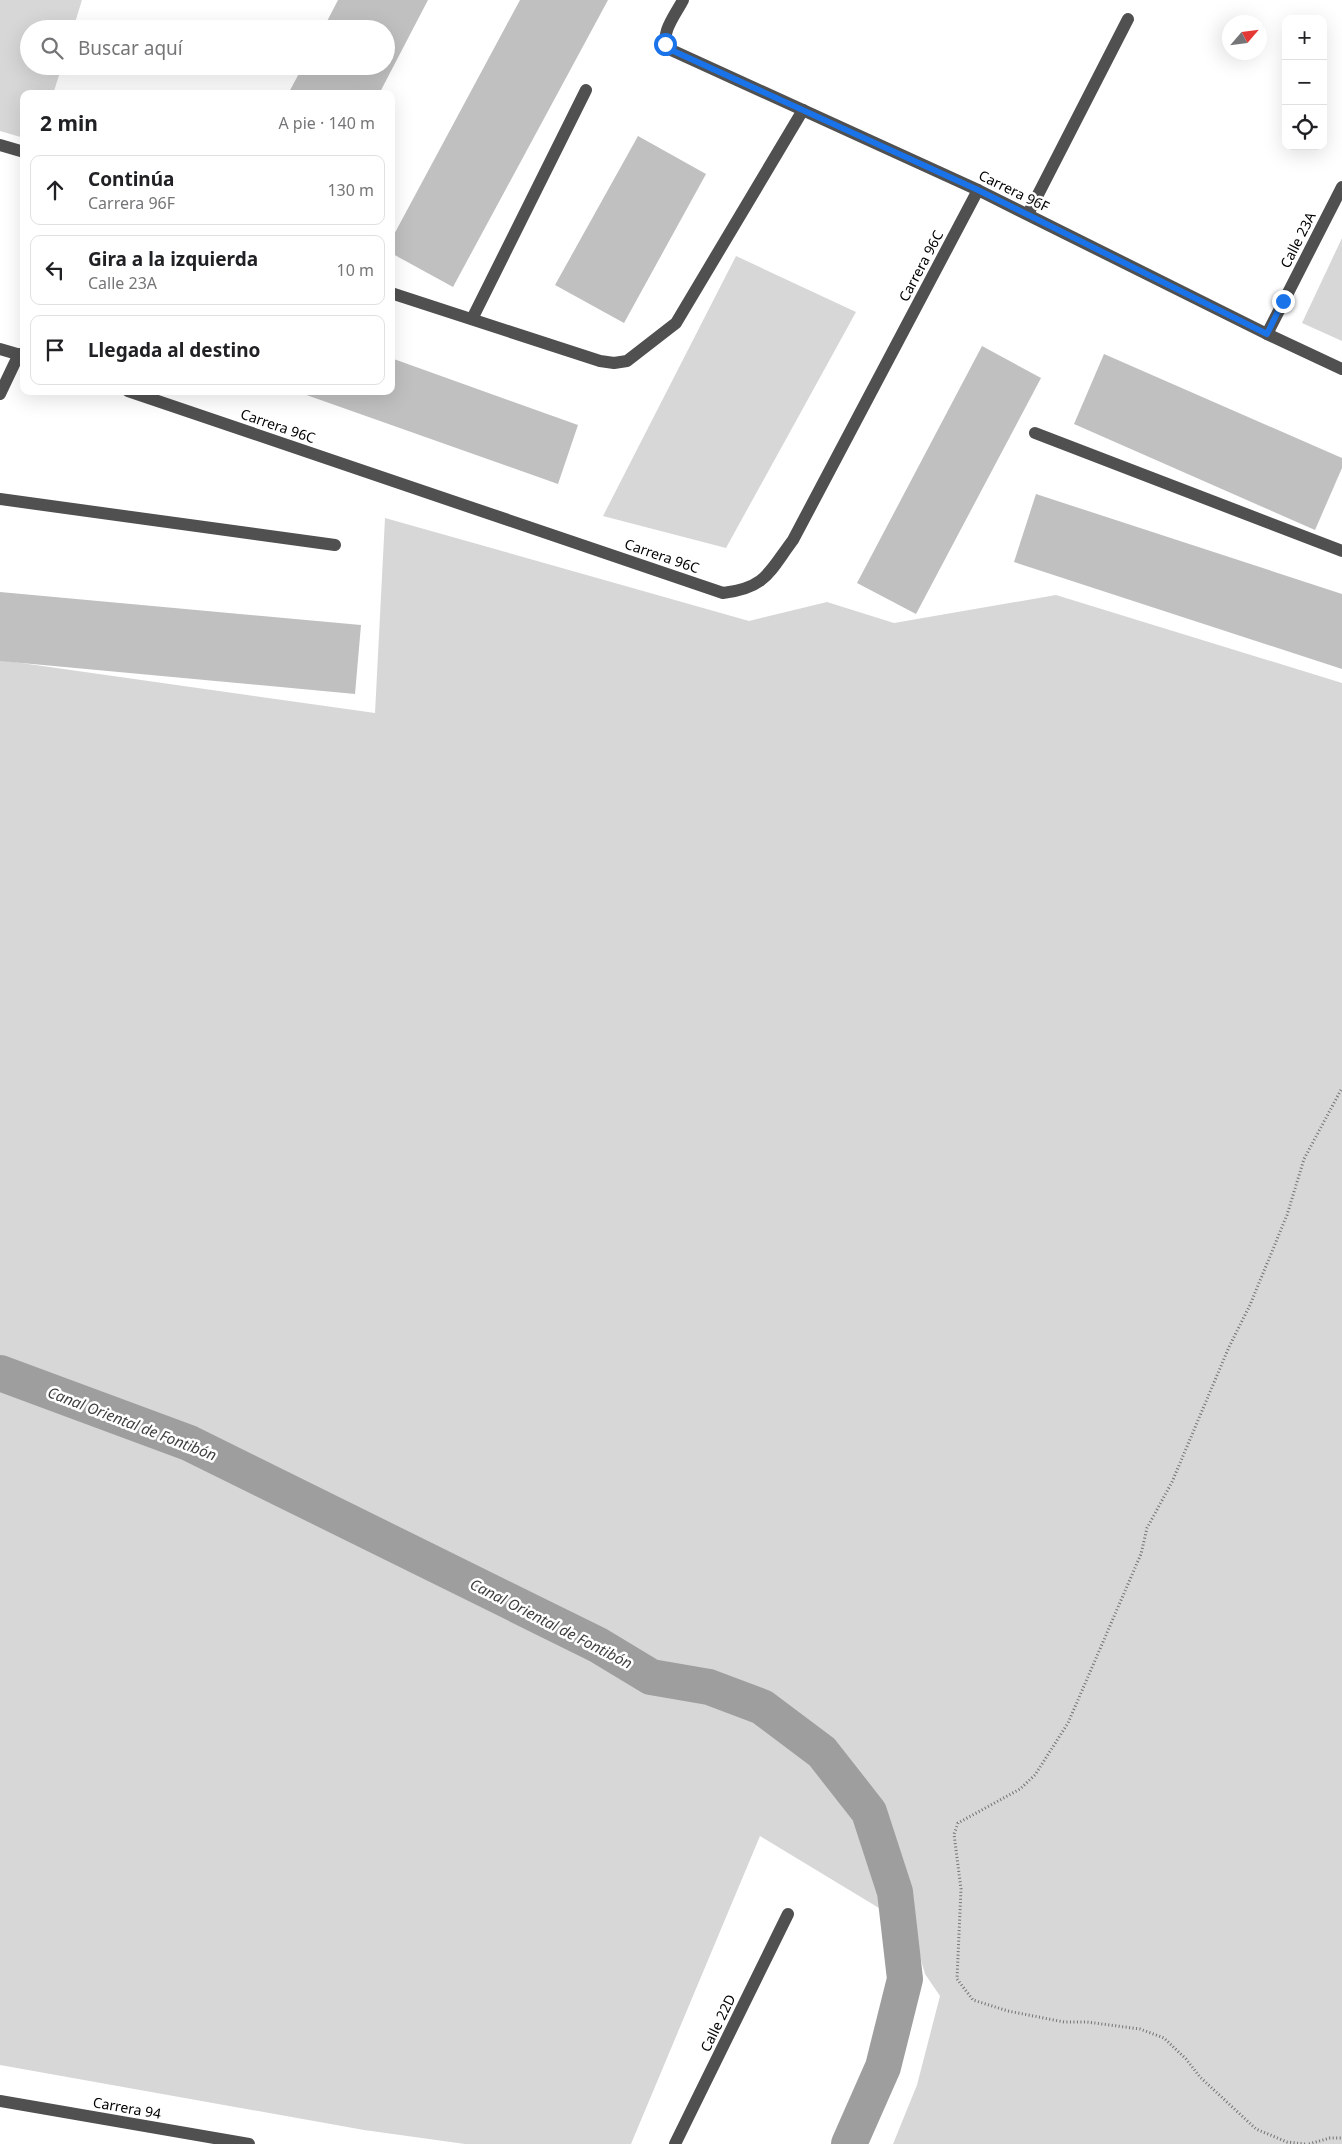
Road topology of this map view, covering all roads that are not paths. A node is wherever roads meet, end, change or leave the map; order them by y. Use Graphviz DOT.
graph roads {
  1 [pos="683,0"];
  2 [pos="1128,19"];
  3 [pos="586,90"];
  4 [pos="803,110"];
  5 [pos="0,145"];
  6 [pos="20,151"];
  7 [pos="1342,187"];
  8 [pos="978,190"];
  9 [pos="1028,214"];
  10 [pos="395,294"];
  11 [pos="472,319"];
  12 [pos="1267,334"];
  13 [pos="0,349"];
  14 [pos="20,354"];
  15 [pos="20,359"];
  16 [pos="1342,369"];
  17 [pos="0,394"];
  18 [pos="140,395"];
  19 [pos="1035,433"];
  20 [pos="0,499"];
  21 [pos="335,545"];
  22 [pos="1342,551"];
  23 [pos="788,1914"];
  24 [pos="0,2101"];
  25 [pos="249,2144"];
  26 [pos="675,2144"];
  1 -- 4 [label="street, Carrera 96F"];
  2 -- 9 [label="street"];
  3 -- 11 [label="street"];
  4 -- 8 [label="street, Carrera 96F"];
  4 -- 11 [label="street"];
  5 -- 6 [label="street"];
  7 -- 12 [label="street, Calle 23A"];
  8 -- 9 [label="street, Carrera 96F"];
  8 -- 18 [label="street, Carrera 96C"];
  9 -- 12 [label="street, Carrera 96F"];
  10 -- 11 [label="street"];
  12 -- 16 [label="street, Carrera 96F"];
  13 -- 14 [label="street"];
  15 -- 17 [label="street"];
  19 -- 22 [label="street"];
  20 -- 21 [label="street"];
  23 -- 26 [label="street, Calle 22D"];
  24 -- 25 [label="street, Carrera 94"];
}
